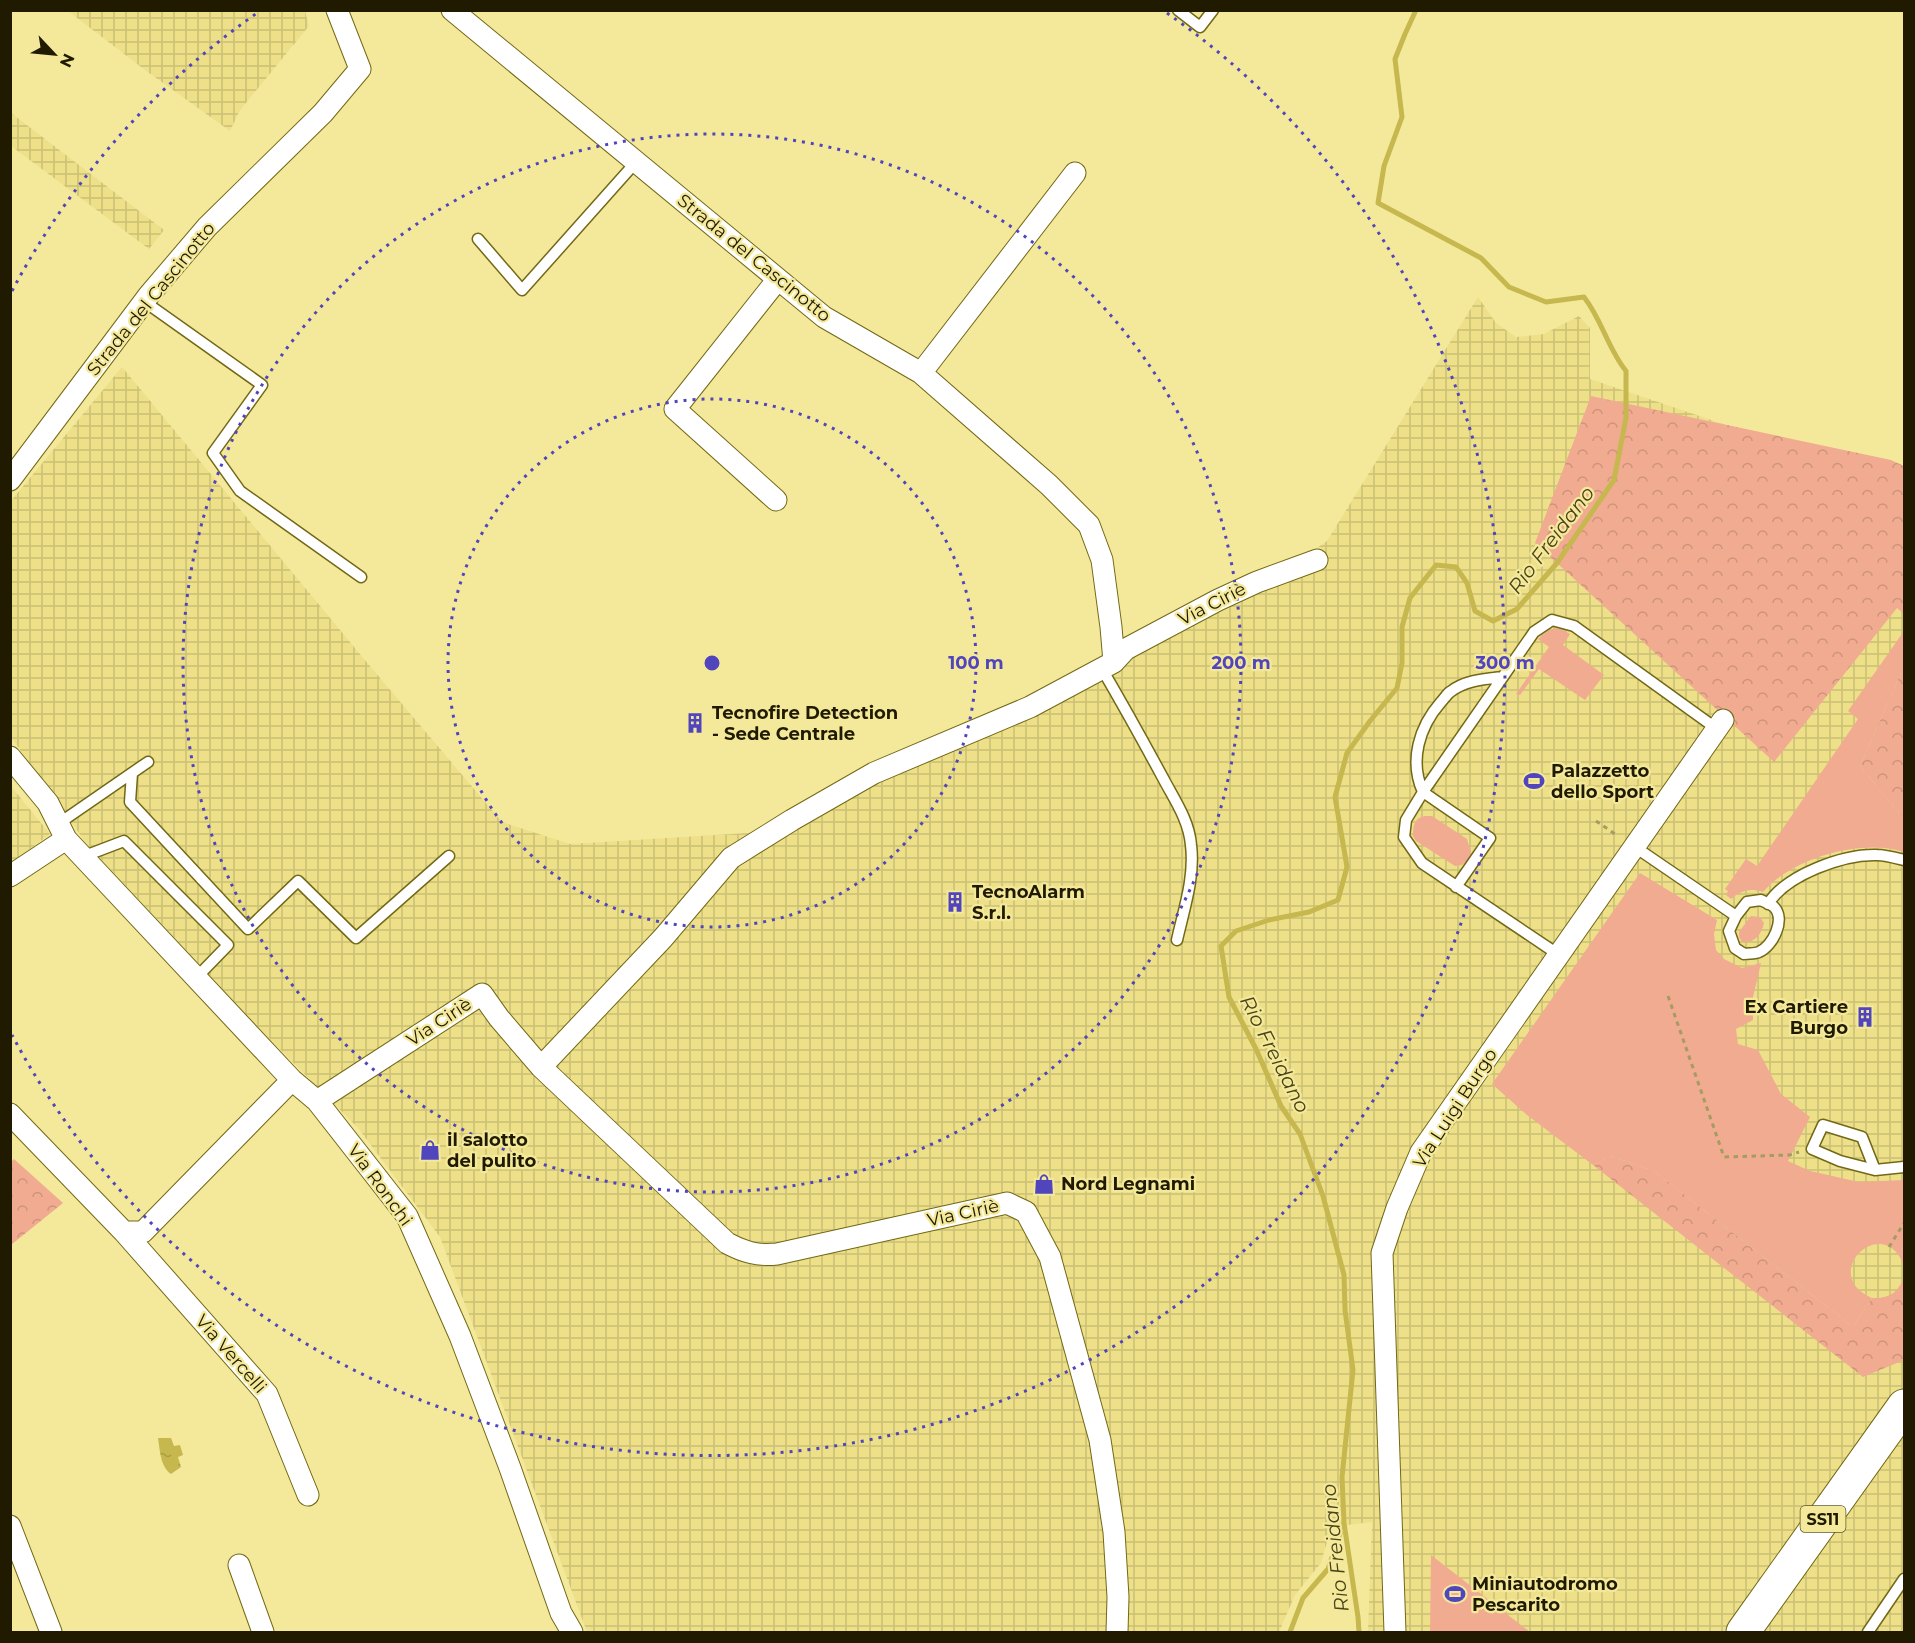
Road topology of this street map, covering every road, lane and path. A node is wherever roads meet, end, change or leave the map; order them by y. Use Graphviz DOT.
graph roads {
  1 [pos="337,10"];
  2 [pos="452,10"];
  3 [pos="1178,10"];
  4 [pos="1213,10"];
  5 [pos="636,162"];
  6 [pos="1075,172"];
  7 [pos="478,239"];
  8 [pos="777,279"];
  9 [pos="145,302"];
  10 [pos="921,373"];
  11 [pos="10,480"];
  12 [pos="776,500"];
  13 [pos="1317,560"];
  14 [pos="361,577"];
  15 [pos="1108,666"];
  16 [pos="1503,677"];
  17 [pos="1720,724"];
  18 [pos="10,757"];
  19 [pos="148,762"];
  20 [pos="132,773"];
  21 [pos="1423,792"];
  22 [pos="1596,821"];
  23 [pos="62,832"];
  24 [pos="1635,848"];
  25 [pos="449,855"];
  26 [pos="82,857"];
  27 [pos="1905,860"];
  28 [pos="10,876"];
  29 [pos="1456,887"];
  30 [pos="1768,904"];
  31 [pos="1736,916"];
  32 [pos="1177,940"];
  33 [pos="1559,955"];
  34 [pos="196,978"];
  35 [pos="1668,996"];
  36 [pos="541,1067"];
  37 [pos="292,1080"];
  38 [pos="316,1101"];
  39 [pos="10,1114"];
  40 [pos="1812,1149"];
  41 [pos="1905,1167"];
  42 [pos="1875,1170"];
  43 [pos="1905,1223"];
  44 [pos="124,1232"];
  45 [pos="1888,1246"];
  46 [pos="1905,1406"];
  47 [pos="1905,1438"];
  48 [pos="308,1495"];
  49 [pos="10,1526"];
  50 [pos="239,1565"];
  51 [pos="1905,1579"];
  52 [pos="560,1623"];
  53 [pos="51,1632"];
  54 [pos="263,1632"];
  55 [pos="572,1632"];
  56 [pos="1117,1632"];
  57 [pos="1395,1632"];
  58 [pos="1743,1632"];
  59 [pos="1766,1632"];
  60 [pos="1868,1632"];
  1 -- 9 [label="street, Strada del Cascinotto"];
  2 -- 5 [label="street, Strada del Cascinotto"];
  3 -- 4 [label="lane"];
  5 -- 7 [label="lane"];
  5 -- 8 [label="street, Strada del Cascinotto"];
  6 -- 10 [label="street"];
  8 -- 10 [label="street, Strada del Cascinotto"];
  8 -- 12 [label="street"];
  9 -- 11 [label="street, Strada del Cascinotto"];
  9 -- 14 [label="lane"];
  10 -- 15 [label="street, Strada del Cascinotto"];
  13 -- 15 [label="street, Via Ciriè"];
  15 -- 32 [label="lane"];
  15 -- 36 [label="street, Via Ciriè"];
  16 -- 17 [label="lane"];
  16 -- 21 [label="lane"];
  16 -- 21 [label="lane"];
  17 -- 24 [label="street, Via Luigi Burgo"];
  18 -- 23 [label="street"];
  19 -- 20 [label="lane"];
  20 -- 23 [label="lane"];
  20 -- 25 [label="lane"];
  21 -- 29 [label="lane"];
  21 -- 29 [label="lane"];
  22 -- 24 [label="path"];
  23 -- 26 [label="street, Via Ronchi"];
  23 -- 28 [label="street"];
  24 -- 31 [label="lane"];
  24 -- 33 [label="street, Via Luigi Burgo"];
  26 -- 34 [label="street, Via Ronchi"];
  26 -- 34 [label="lane"];
  27 -- 30 [label="lane"];
  29 -- 33 [label="lane"];
  30 -- 31 [label="lane"];
  30 -- 31 [label="lane"];
  33 -- 57 [label="street, Via Luigi Burgo"];
  34 -- 37 [label="street, Via Ronchi"];
  35 -- 40 [label="path"];
  36 -- 38 [label="street, Via Ciriè"];
  36 -- 56 [label="street, Via Ciriè"];
  37 -- 38 [label="street, Via Ronchi"];
  37 -- 44 [label="street"];
  38 -- 52 [label="street, Via Ronchi"];
  39 -- 44 [label="street, Via Vercelli"];
  40 -- 42 [label="lane"];
  40 -- 42 [label="lane"];
  41 -- 42 [label="lane"];
  43 -- 45 [label="path"];
  44 -- 48 [label="street, Via Vercelli"];
  46 -- 58 [label="highway, SS11"];
  47 -- 59 [label="highway, SS11"];
  49 -- 53 [label="street"];
  50 -- 54 [label="street"];
  51 -- 60 [label="lane"];
  52 -- 55 [label="street, Via Ronchi"];
}
